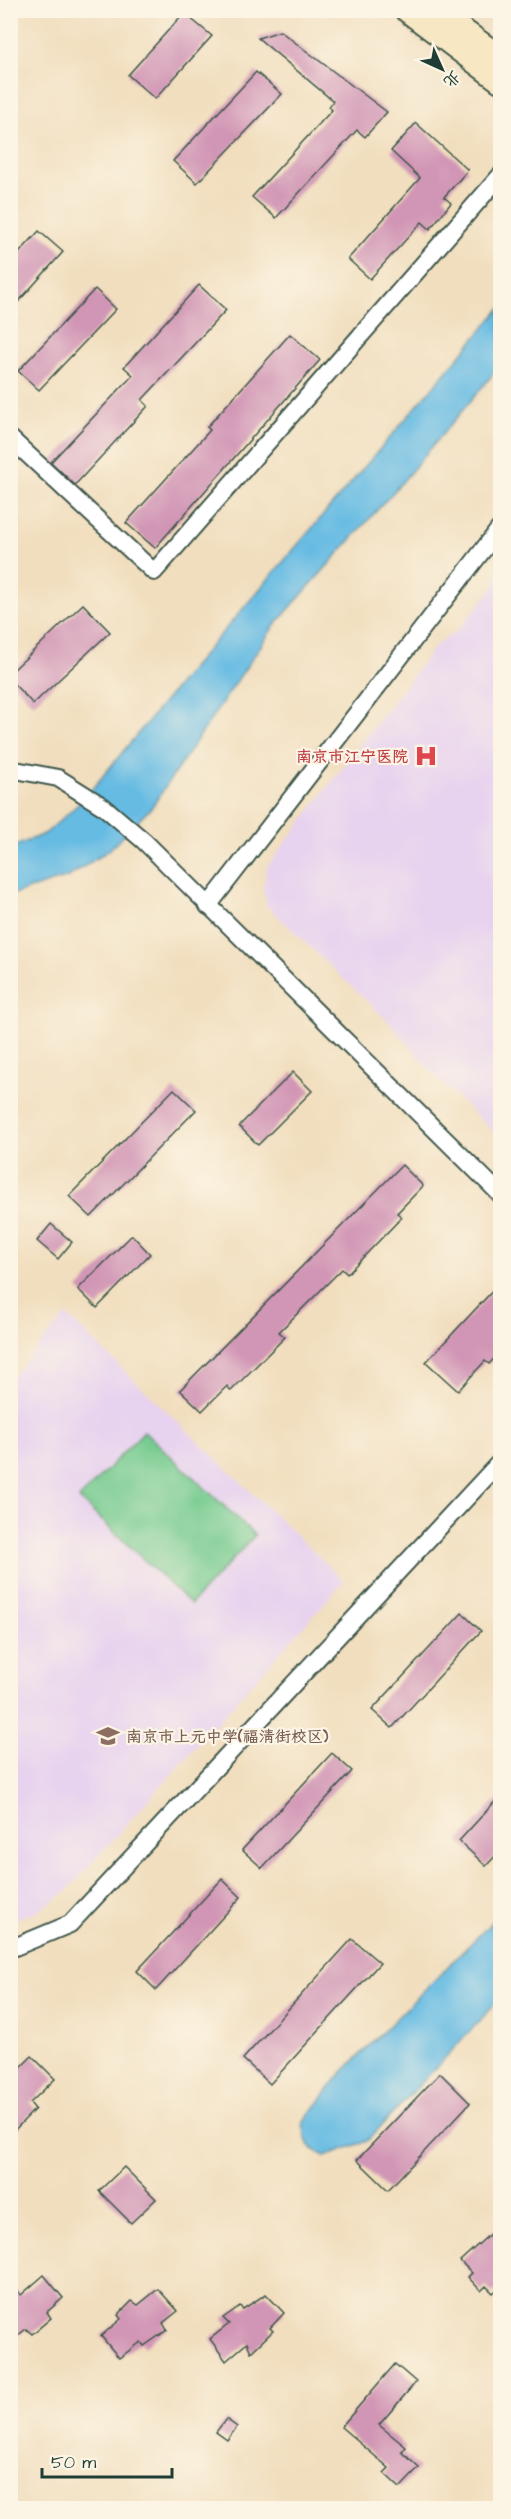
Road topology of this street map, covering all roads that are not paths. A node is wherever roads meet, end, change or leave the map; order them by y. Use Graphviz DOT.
graph roads {
  1 [pos="406,10"];
  2 [pos="435,10"];
  3 [pos="501,57"];
  4 [pos="501,81"];
  5 [pos="501,176"];
  6 [pos="10,438"];
  7 [pos="501,528"];
  8 [pos="10,769"];
  9 [pos="208,906"];
  10 [pos="501,1194"];
  11 [pos="501,1462"];
  12 [pos="10,1949"];
  1 -- 4 [label="street"];
  2 -- 3 [label="street"];
  5 -- 6 [label="street"];
  7 -- 9 [label="street"];
  8 -- 9 [label="street"];
  9 -- 10 [label="street"];
  11 -- 12 [label="street"];
}
